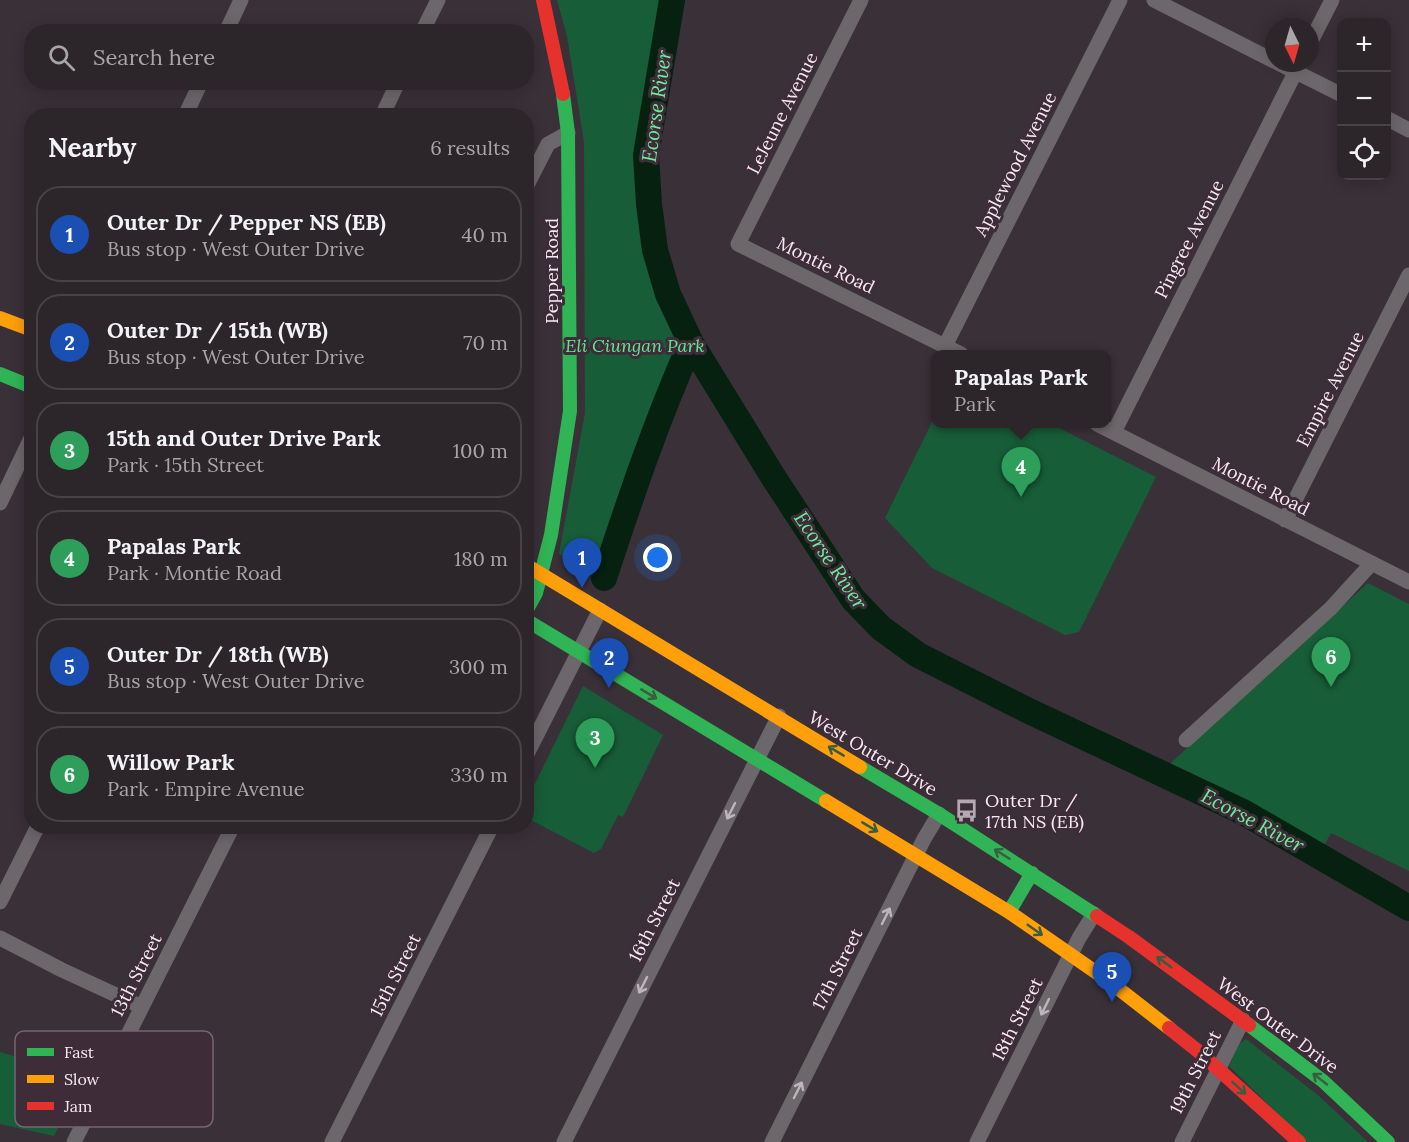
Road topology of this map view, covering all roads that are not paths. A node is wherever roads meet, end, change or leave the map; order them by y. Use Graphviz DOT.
graph roads {
  1 [pos="241,0"];
  2 [pos="438,0"];
  3 [pos="543,0"];
  4 [pos="861,0"];
  5 [pos="1120,0"];
  6 [pos="1154,0"];
  7 [pos="1332,0"];
  8 [pos="230,24"];
  9 [pos="426,24"];
  10 [pos="1319,25"];
  11 [pos="1265,56"];
  12 [pos="1296,72"];
  13 [pos="1304,72"];
  14 [pos="197,90"];
  15 [pos="394,90"];
  16 [pos="1337,92"];
  17 [pos="189,108"];
  18 [pos="386,108"];
  19 [pos="1391,121"];
  20 [pos="1409,130"];
  21 [pos="567,134"];
  22 [pos="534,171"];
  23 [pos="738,244"];
  24 [pos="1409,275"];
  25 [pos="0,318"];
  26 [pos="24,327"];
  27 [pos="945,346"];
  28 [pos="954,350"];
  29 [pos="0,374"];
  30 [pos="24,384"];
  31 [pos="1106,428"];
  32 [pos="1114,432"];
  33 [pos="24,453"];
  34 [pos="0,503"];
  35 [pos="1285,520"];
  36 [pos="1372,563"];
  37 [pos="534,570"];
  38 [pos="541,574"];
  39 [pos="1409,582"];
  40 [pos="534,597"];
  41 [pos="600,610"];
  42 [pos="534,625"];
  43 [pos="579,652"];
  44 [pos="779,716"];
  45 [pos="534,740"];
  46 [pos="1186,740"];
  47 [pos="757,759"];
  48 [pos="939,814"];
  49 [pos="34,834"];
  50 [pos="229,834"];
  51 [pos="488,834"];
  52 [pos="916,855"];
  53 [pos="1032,873"];
  54 [pos="0,902"];
  55 [pos="1009,912"];
  56 [pos="1094,914"];
  57 [pos="0,938"];
  58 [pos="1070,955"];
  59 [pos="142,1007"];
  60 [pos="1243,1020"];
  61 [pos="130,1031"];
  62 [pos="1218,1070"];
  63 [pos="82,1127"];
  64 [pos="74,1142"];
  65 [pos="333,1142"];
  66 [pos="564,1142"];
  67 [pos="772,1142"];
  68 [pos="977,1142"];
  69 [pos="1182,1142"];
  70 [pos="1299,1142"];
  71 [pos="1388,1142"];
  1 -- 8 [label="street"];
  2 -- 9 [label="street"];
  3 -- 21 [label="main road, Pepper Road"];
  4 -- 23 [label="street, LeJeune Avenue"];
  5 -- 27 [label="street, Applewood Avenue"];
  6 -- 11 [label="street"];
  7 -- 10 [label="street"];
  12 -- 32 [label="street, Pingree Avenue"];
  13 -- 16 [label="street"];
  14 -- 17 [label="street"];
  15 -- 18 [label="street"];
  19 -- 20 [label="street"];
  21 -- 22 [label="street"];
  21 -- 38 [label="main road, Pepper Road"];
  23 -- 27 [label="street, Montie Road"];
  24 -- 35 [label="street, Empire Avenue"];
  25 -- 26 [label="main road"];
  27 -- 28 [label="street, Montie Road"];
  29 -- 30 [label="main road"];
  31 -- 32 [label="street, Montie Road"];
  32 -- 35 [label="street, Montie Road"];
  33 -- 34 [label="street"];
  35 -- 36 [label="street, Montie Road"];
  36 -- 39 [label="street, Montie Road"];
  36 -- 46 [label="street"];
  37 -- 38 [label="main road, West Outer Drive"];
  38 -- 40 [label="main road, Pepper Road"];
  38 -- 41 [label="main road, West Outer Drive"];
  41 -- 43 [label="street"];
  41 -- 44 [label="main road, West Outer Drive"];
  42 -- 43 [label="main road"];
  43 -- 45 [label="street"];
  43 -- 47 [label="main road, one-way"];
  44 -- 47 [label="street, 16th Street"];
  48 -- 44 [label="main road, West Outer Drive, one-way"];
  47 -- 52 [label="main road, one-way"];
  47 -- 66 [label="street, 16th Street, one-way"];
  48 -- 52 [label="street, 17th Street"];
  53 -- 48 [label="main road, West Outer Drive, one-way"];
  49 -- 54 [label="street"];
  50 -- 59 [label="street, 13th Street"];
  51 -- 65 [label="street, 15th Street"];
  52 -- 55 [label="main road"];
  67 -- 52 [label="street, 17th Street, one-way"];
  53 -- 55 [label="main road"];
  53 -- 56 [label="main road, West Outer Drive"];
  55 -- 58 [label="main road, one-way"];
  56 -- 58 [label="street, 18th Street"];
  60 -- 56 [label="main road, West Outer Drive, one-way"];
  57 -- 59 [label="street"];
  58 -- 62 [label="main road"];
  58 -- 68 [label="street, 18th Street, one-way"];
  59 -- 61 [label="street, 13th Street"];
  60 -- 62 [label="street, 19th Street"];
  71 -- 60 [label="main road, West Outer Drive, one-way"];
  62 -- 69 [label="street, 19th Street"];
  62 -- 70 [label="main road, one-way"];
  63 -- 64 [label="street, 13th Street"];
}
